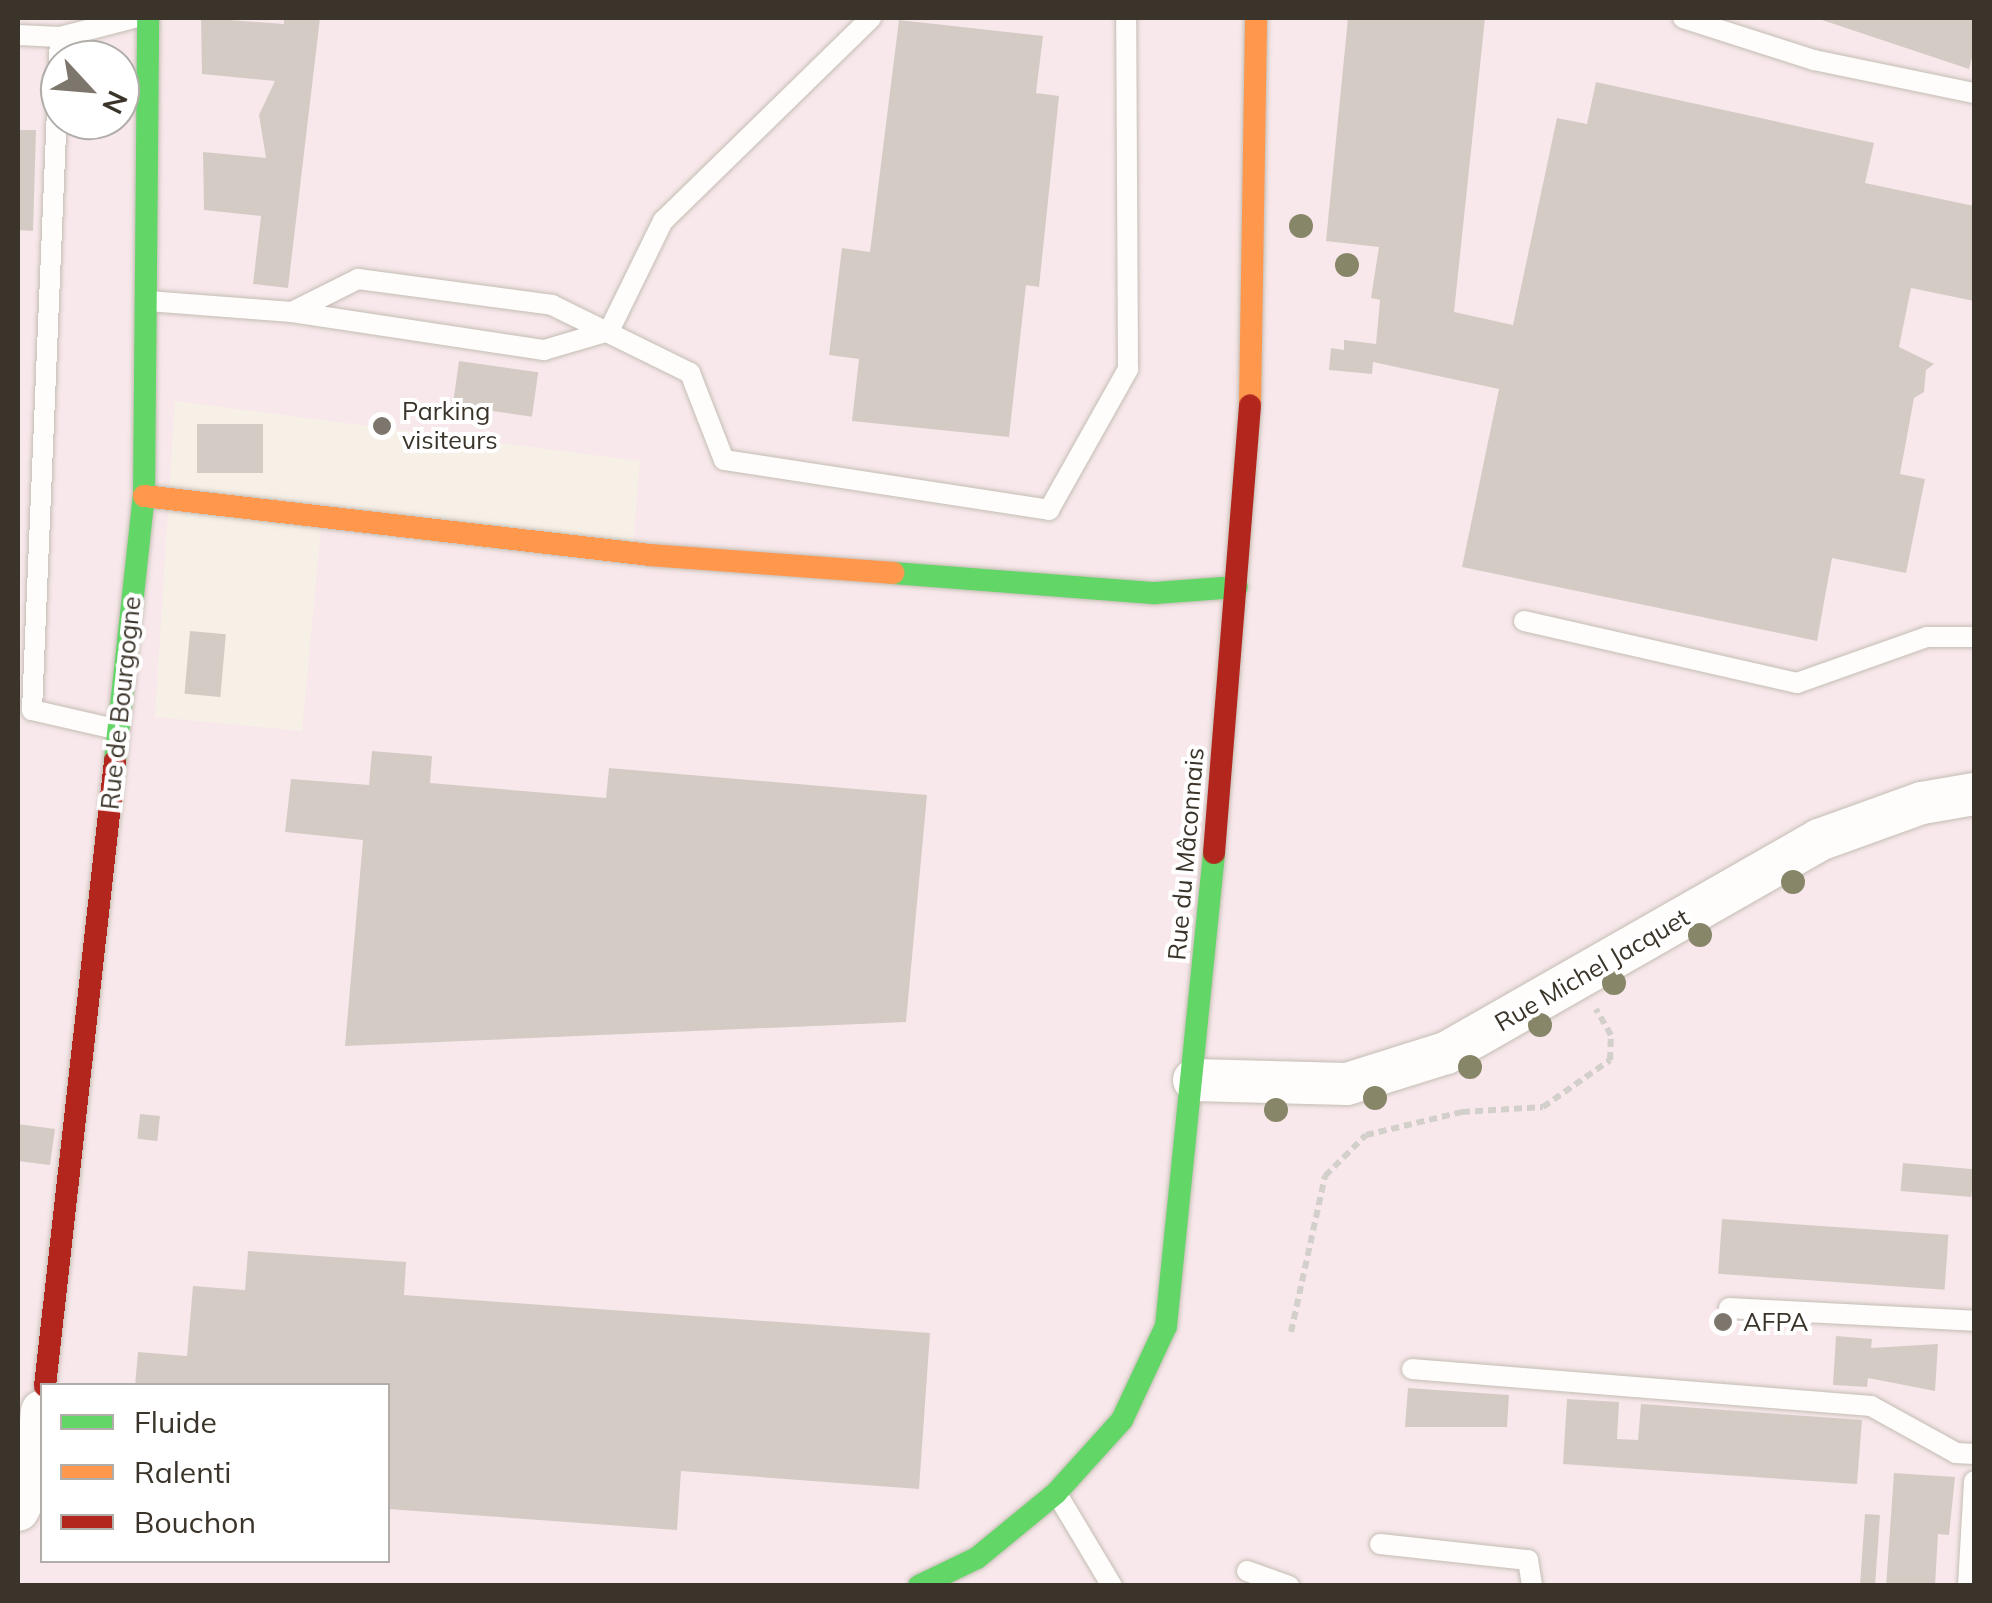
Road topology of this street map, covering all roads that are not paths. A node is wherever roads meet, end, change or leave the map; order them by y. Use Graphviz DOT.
graph roads {
  1 [pos="134,18"];
  2 [pos="148,18"];
  3 [pos="871,18"];
  4 [pos="1126,18"];
  5 [pos="1256,18"];
  6 [pos="1683,18"];
  7 [pos="18,35"];
  8 [pos="60,37"];
  9 [pos="1974,93"];
  10 [pos="146,301"];
  11 [pos="292,312"];
  12 [pos="609,331"];
  13 [pos="144,496"];
  14 [pos="1237,587"];
  15 [pos="1524,621"];
  16 [pos="1974,637"];
  17 [pos="118,730"];
  18 [pos="1974,794"];
  19 [pos="1194,1080"];
  20 [pos="1730,1308"];
  21 [pos="1974,1322"];
  22 [pos="1412,1369"];
  23 [pos="45,1383"];
  24 [pos="40,1432"];
  25 [pos="1974,1454"];
  26 [pos="1974,1480"];
  27 [pos="1056,1493"];
  28 [pos="18,1510"];
  29 [pos="1380,1544"];
  30 [pos="976,1558"];
  31 [pos="1247,1571"];
  32 [pos="919,1586"];
  33 [pos="988,1586"];
  34 [pos="1112,1586"];
  35 [pos="1289,1586"];
  36 [pos="1532,1586"];
  37 [pos="1968,1586"];
  1 -- 8 [label="lane"];
  2 -- 10 [label="street, Rue de Bourgogne"];
  3 -- 12 [label="lane"];
  4 -- 12 [label="lane"];
  5 -- 14 [label="street, Rue du Mâconnais"];
  6 -- 9 [label="lane"];
  7 -- 8 [label="lane"];
  8 -- 17 [label="lane"];
  10 -- 11 [label="lane"];
  10 -- 13 [label="street, Rue de Bourgogne"];
  11 -- 12 [label="lane"];
  11 -- 12 [label="lane"];
  13 -- 14 [label="street"];
  13 -- 17 [label="street, Rue de Bourgogne"];
  14 -- 19 [label="street, Rue du Mâconnais"];
  15 -- 16 [label="lane"];
  17 -- 23 [label="street, Rue de Bourgogne"];
  18 -- 19 [label="street, Rue Michel Jacquet"];
  19 -- 27 [label="street, Rue du Mâconnais"];
  20 -- 21 [label="lane"];
  22 -- 25 [label="lane"];
  24 -- 28 [label="street"];
  26 -- 37 [label="lane"];
  27 -- 30 [label="street, Rue du Mâconnais"];
  27 -- 34 [label="lane"];
  29 -- 36 [label="lane"];
  30 -- 32 [label="street, Rue du Mâconnais"];
  30 -- 33 [label="lane"];
  31 -- 35 [label="lane"];
}
